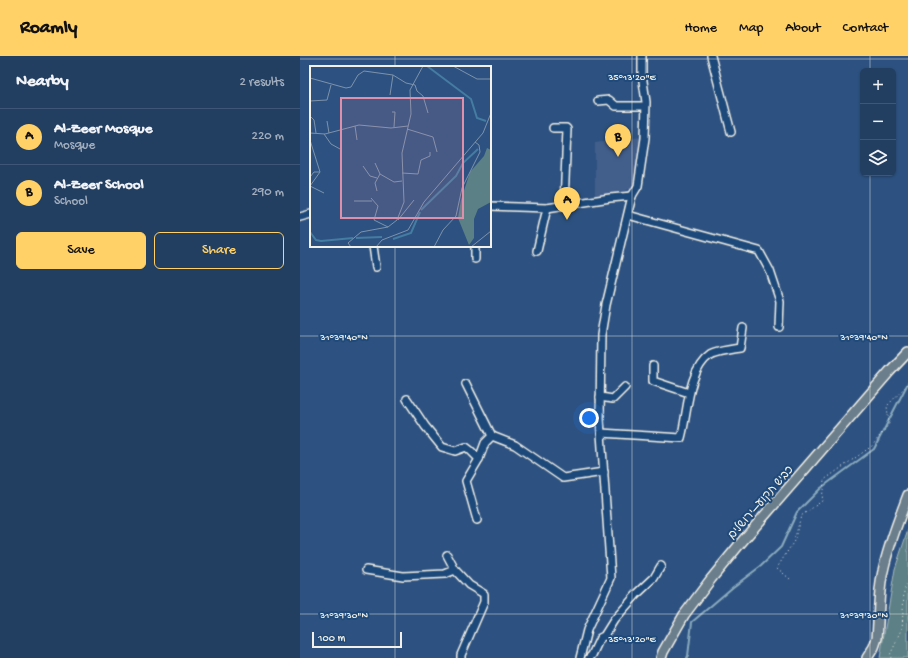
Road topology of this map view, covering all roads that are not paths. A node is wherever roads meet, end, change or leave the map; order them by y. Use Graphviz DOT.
graph roads {
  1 [pos="642,56"];
  2 [pos="711,56"];
  3 [pos="598,101"];
  4 [pos="645,106"];
  5 [pos="554,128"];
  6 [pos="731,132"];
  7 [pos="632,196"];
  8 [pos="564,205"];
  9 [pos="491,206"];
  10 [pos="547,208"];
  11 [pos="310,214"];
  12 [pos="628,215"];
  13 [pos="300,217"];
  14 [pos="373,247"];
  15 [pos="475,247"];
  16 [pos="537,251"];
  17 [pos="475,259"];
  18 [pos="376,267"];
  19 [pos="779,327"];
  20 [pos="743,328"];
  21 [pos="908,348"];
  22 [pos="908,352"];
  23 [pos="653,366"];
  24 [pos="890,371"];
  25 [pos="466,384"];
  26 [pos="625,387"];
  27 [pos="689,393"];
  28 [pos="600,396"];
  29 [pos="407,399"];
  30 [pos="601,433"];
  31 [pos="492,436"];
  32 [pos="479,459"];
  33 [pos="604,472"];
  34 [pos="908,495"];
  35 [pos="477,520"];
  36 [pos="447,555"];
  37 [pos="661,566"];
  38 [pos="366,570"];
  39 [pos="455,570"];
  40 [pos="461,658"];
  41 [pos="580,658"];
  42 [pos="589,658"];
  43 [pos="661,658"];
  44 [pos="867,658"];
  1 -- 4 [label="street"];
  2 -- 6 [label="street"];
  3 -- 4 [label="street"];
  4 -- 7 [label="street"];
  5 -- 8 [label="street"];
  7 -- 8 [label="street"];
  7 -- 12 [label="street"];
  8 -- 10 [label="street"];
  9 -- 10 [label="street"];
  10 -- 16 [label="street"];
  11 -- 13 [label="street"];
  12 -- 19 [label="street"];
  12 -- 28 [label="street"];
  14 -- 18 [label="street"];
  15 -- 17 [label="street"];
  20 -- 27 [label="street"];
  21 -- 24 [label="main road, כביש תקוע–ירושלים"];
  22 -- 24 [label="main road, כביש תקוע–ירושלים"];
  23 -- 27 [label="street"];
  24 -- 43 [label="main road, כביש תקוע–ירושלים"];
  25 -- 31 [label="street"];
  26 -- 28 [label="street"];
  27 -- 30 [label="street"];
  28 -- 30 [label="street"];
  29 -- 32 [label="street"];
  30 -- 33 [label="street"];
  31 -- 32 [label="street"];
  31 -- 33 [label="street"];
  32 -- 35 [label="street"];
  33 -- 41 [label="street"];
  34 -- 44 [label="main road"];
  36 -- 39 [label="street"];
  37 -- 42 [label="street"];
  38 -- 39 [label="street"];
  39 -- 40 [label="street"];
}
